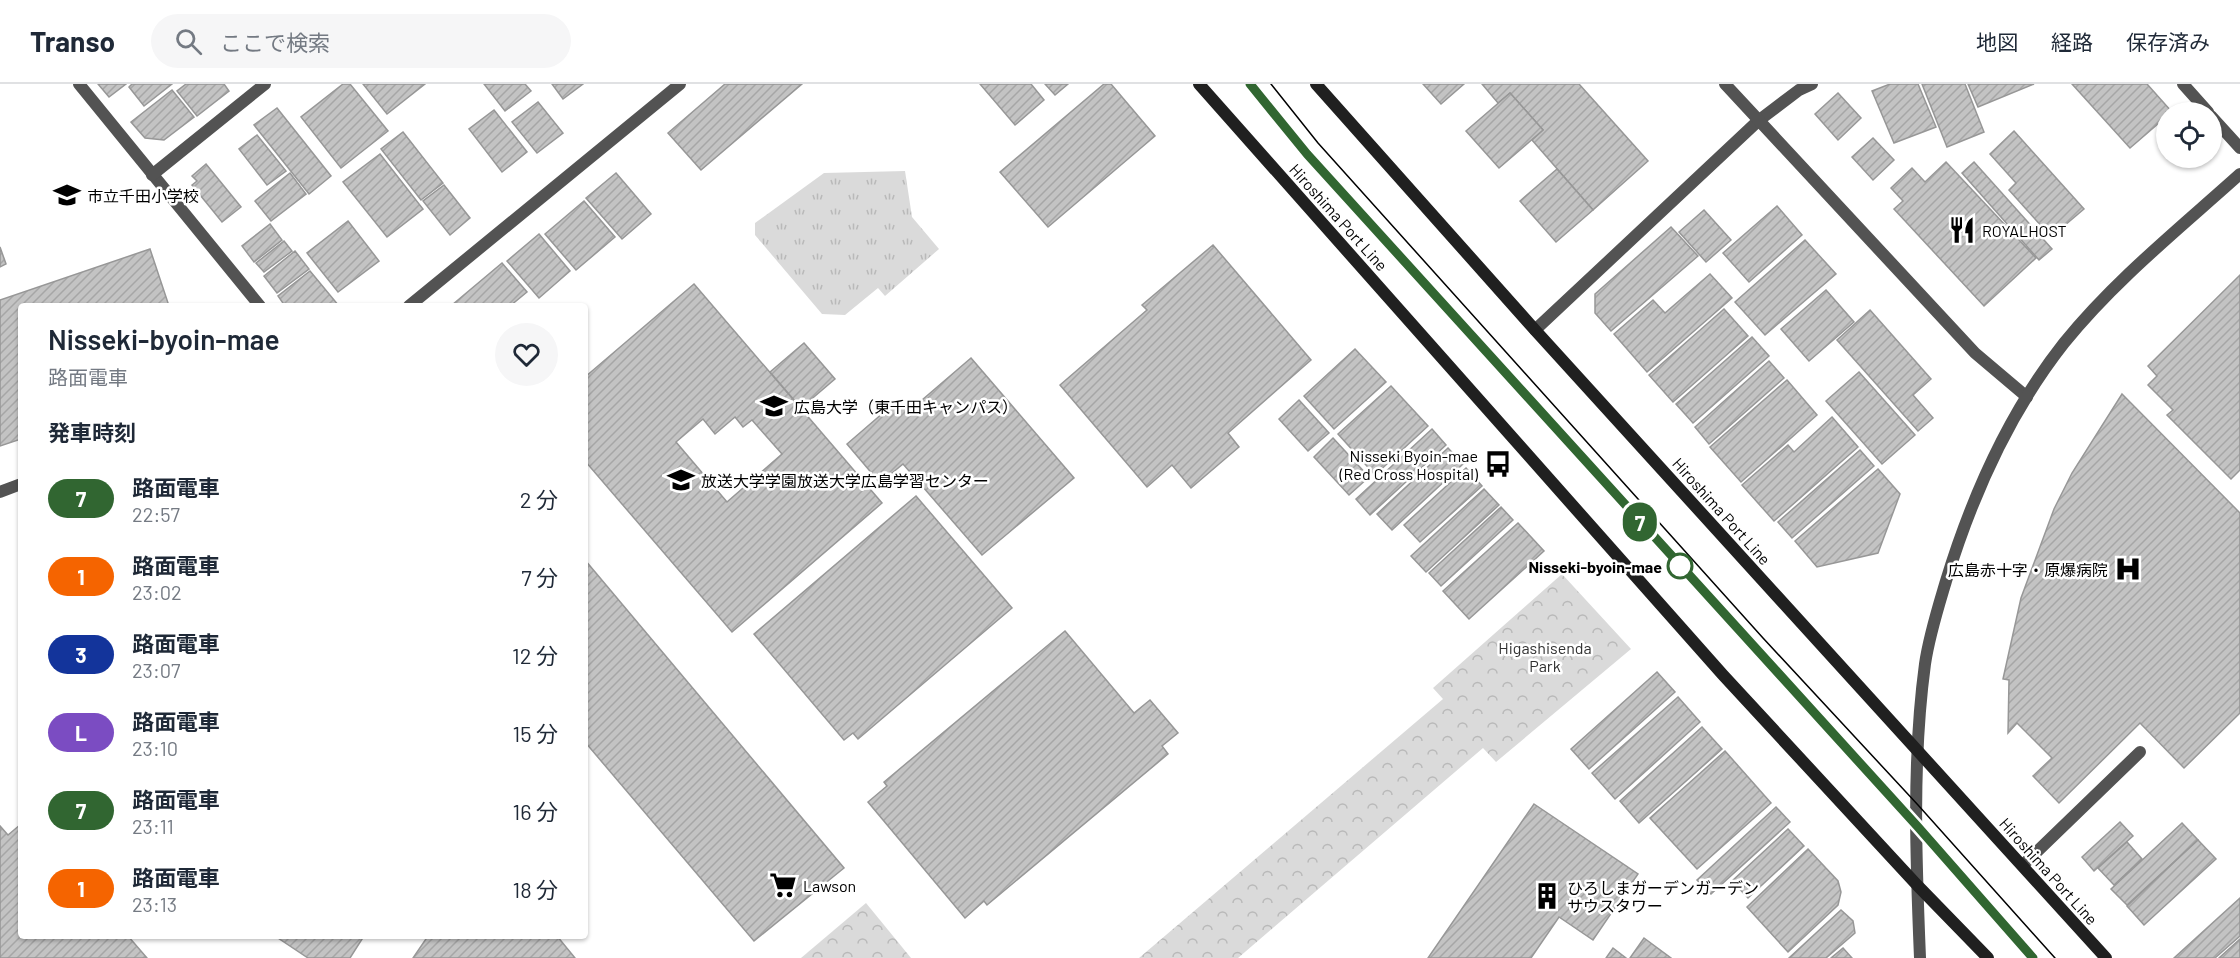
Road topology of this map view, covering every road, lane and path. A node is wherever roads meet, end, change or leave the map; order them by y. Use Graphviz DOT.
graph roads {
  1 [pos="79,84"];
  2 [pos="265,84"];
  3 [pos="680,84"];
  4 [pos="1199,84"];
  5 [pos="1316,84"];
  6 [pos="1725,84"];
  7 [pos="1812,84"];
  8 [pos="2183,84"];
  9 [pos="2199,102"];
  10 [pos="1758,121"];
  11 [pos="2222,128"];
  12 [pos="2240,148"];
  13 [pos="2240,174"];
  14 [pos="152,175"];
  15 [pos="258,303"];
  16 [pos="413,303"];
  17 [pos="1535,330"];
  18 [pos="2027,397"];
  19 [pos="18,485"];
  20 [pos="0,492"];
  21 [pos="2140,752"];
  22 [pos="1919,754"];
  23 [pos="2023,865"];
  24 [pos="1917,885"];
  25 [pos="1920,958"];
  26 [pos="1988,958"];
  27 [pos="2106,958"];
  1 -- 14 [label="street"];
  2 -- 14 [label="street"];
  3 -- 16 [label="street"];
  4 -- 24 [label="main road, Hiroshima Port Line"];
  5 -- 17 [label="main road, Hiroshima Port Line"];
  6 -- 10 [label="street"];
  7 -- 10 [label="street"];
  8 -- 9 [label="street"];
  10 -- 17 [label="street"];
  10 -- 18 [label="street"];
  11 -- 12 [label="street"];
  13 -- 18 [label="street"];
  14 -- 15 [label="street"];
  17 -- 22 [label="main road, Hiroshima Port Line"];
  18 -- 22 [label="street"];
  19 -- 20 [label="street"];
  21 -- 23 [label="street"];
  22 -- 23 [label="main road, Hiroshima Port Line"];
  22 -- 24 [label="street"];
  23 -- 27 [label="main road, Hiroshima Port Line"];
  24 -- 25 [label="street"];
  24 -- 26 [label="main road, Hiroshima Port Line"];
}
